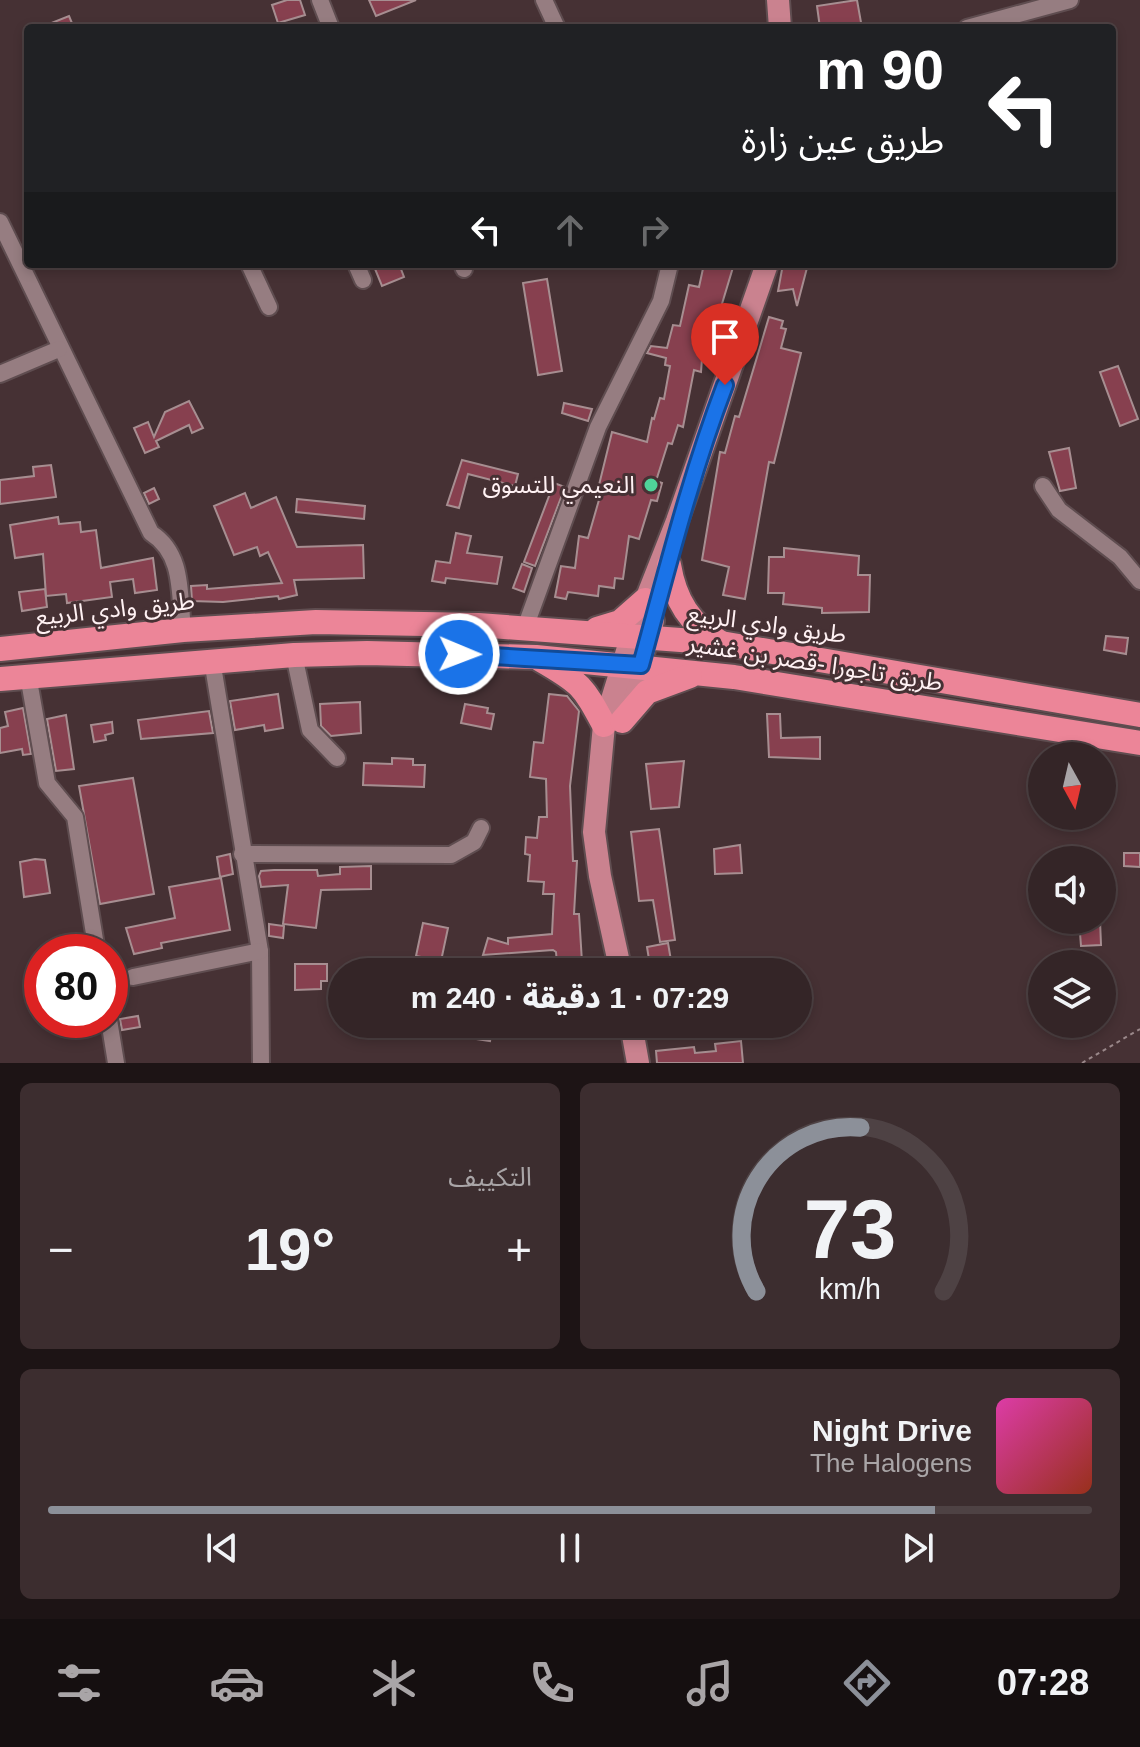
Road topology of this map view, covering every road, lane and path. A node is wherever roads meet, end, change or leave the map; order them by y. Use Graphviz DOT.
graph roads {
  1 [pos="320,0"];
  2 [pos="544,0"];
  3 [pos="778,0"];
  4 [pos="1070,0"];
  5 [pos="329,24"];
  6 [pos="555,24"];
  7 [pos="780,24"];
  8 [pos="982,24"];
  9 [pos="0,222"];
  10 [pos="251,268"];
  11 [pos="669,268"];
  12 [pos="766,268"];
  13 [pos="269,307"];
  14 [pos="59,349"];
  15 [pos="0,374"];
  16 [pos="1043,486"];
  17 [pos="677,521"];
  18 [pos="669,565"];
  19 [pos="1140,581"];
  20 [pos="645,600"];
  21 [pos="525,628"];
  22 [pos="183,630"];
  23 [pos="581,632"];
  24 [pos="640,636"];
  25 [pos="721,643"];
  26 [pos="0,649"];
  27 [pos="294,655"];
  28 [pos="536,657"];
  29 [pos="212,660"];
  30 [pos="633,664"];
  31 [pos="701,673"];
  32 [pos="28,675"];
  33 [pos="0,679"];
  34 [pos="1138,710"];
  35 [pos="613,723"];
  36 [pos="1140,743"];
  37 [pos="337,758"];
  38 [pos="481,828"];
  39 [pos="242,854"];
  40 [pos="94,934"];
  41 [pos="260,951"];
  42 [pos="618,958"];
  43 [pos="133,977"];
  44 [pos="1140,1029"];
  45 [pos="112,1038"];
  46 [pos="634,1038"];
  47 [pos="116,1063"];
  48 [pos="261,1063"];
  49 [pos="638,1063"];
  50 [pos="1082,1063"];
  1 -- 5 [label="street"];
  2 -- 6 [label="street"];
  3 -- 7 [label="main road"];
  4 -- 8 [label="street"];
  9 -- 14 [label="street"];
  10 -- 13 [label="street"];
  11 -- 21 [label="street"];
  12 -- 17 [label="main road"];
  14 -- 15 [label="street"];
  14 -- 22 [label="street"];
  16 -- 19 [label="street"];
  17 -- 18 [label="main road"];
  17 -- 20 [label="main road"];
  18 -- 24 [label="main road"];
  18 -- 25 [label="highway"];
  20 -- 23 [label="highway"];
  20 -- 24 [label="main road"];
  21 -- 22 [label="highway, طريق وادي الربيع"];
  21 -- 23 [label="highway, طريق وادي الربيع"];
  22 -- 26 [label="highway, طريق وادي الربيع"];
  23 -- 24 [label="highway, طريق وادي الربيع"];
  24 -- 25 [label="highway, طريق وادي الربيع"];
  24 -- 30 [label="main road"];
  25 -- 34 [label="highway, طريق وادي الربيع"];
  27 -- 28 [label="highway, طريق تاجورا -قصر بن غشير"];
  27 -- 29 [label="highway, طريق تاجورا -قصر بن غشير"];
  27 -- 37 [label="street"];
  28 -- 30 [label="highway, طريق تاجورا -قصر بن غشير"];
  28 -- 35 [label="highway"];
  29 -- 32 [label="highway, طريق تاجورا -قصر بن غشير"];
  29 -- 39 [label="street"];
  30 -- 31 [label="highway, طريق تاجورا -قصر بن غشير"];
  30 -- 35 [label="main road"];
  31 -- 35 [label="highway"];
  31 -- 36 [label="highway, طريق تاجورا -قصر بن غشير"];
  32 -- 33 [label="highway, طريق تاجورا -قصر بن غشير"];
  32 -- 40 [label="street"];
  35 -- 42 [label="main road"];
  38 -- 39 [label="street"];
  39 -- 41 [label="street"];
  41 -- 43 [label="street"];
  41 -- 48 [label="street"];
  44 -- 50 [label="path"];
  45 -- 47 [label="street"];
  46 -- 49 [label="main road"];
}
